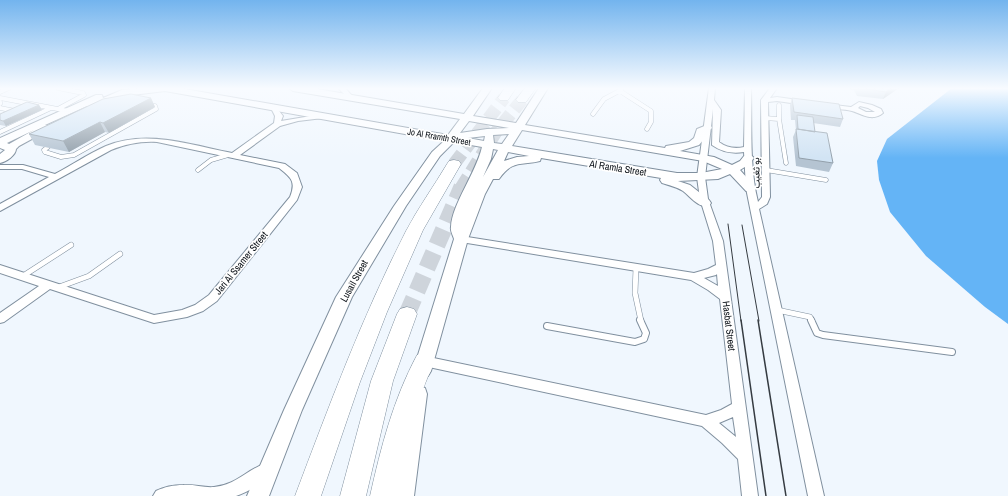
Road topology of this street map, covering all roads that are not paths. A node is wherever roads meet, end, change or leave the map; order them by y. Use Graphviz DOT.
graph roads {
  1 [pos="15,111"];
  2 [pos="44,111"];
  3 [pos="61,111"];
  4 [pos="82,111"];
  5 [pos="152,111"];
  6 [pos="276,111"];
  7 [pos="295,111"];
  8 [pos="327,111"];
  9 [pos="429,111"];
  10 [pos="471,111"];
  11 [pos="529,111"];
  12 [pos="595,111"];
  13 [pos="650,111"];
  14 [pos="710,111"];
  15 [pos="717,111"];
  16 [pos="748,111"];
  17 [pos="764,111"];
  18 [pos="780,111"];
  19 [pos="593,114"];
  20 [pos="5,115"];
  21 [pos="323,116"];
  22 [pos="466,117"];
  23 [pos="764,118"];
  24 [pos="779,119"];
  25 [pos="277,124"];
  26 [pos="707,128"];
  27 [pos="517,129"];
  28 [pos="648,129"];
  29 [pos="486,131"];
  30 [pos="0,132"];
  31 [pos="412,132"];
  32 [pos="765,132"];
  33 [pos="453,135"];
  34 [pos="748,138"];
  35 [pos="489,146"];
  36 [pos="48,147"];
  37 [pos="505,148"];
  38 [pos="656,149"];
  39 [pos="4,150"];
  40 [pos="82,151"];
  41 [pos="748,153"];
  42 [pos="436,154"];
  43 [pos="96,155"];
  44 [pos="231,155"];
  45 [pos="703,158"];
  46 [pos="567,159"];
  47 [pos="786,163"];
  48 [pos="454,164"];
  49 [pos="0,167"];
  50 [pos="23,167"];
  51 [pos="198,170"];
  52 [pos="732,170"];
  53 [pos="766,170"];
  54 [pos="635,171"];
  55 [pos="56,177"];
  56 [pos="701,177"];
  57 [pos="826,180"];
  58 [pos="483,187"];
  59 [pos="750,188"];
  60 [pos="705,203"];
  61 [pos="0,208"];
  62 [pos="754,208"];
  63 [pos="461,239"];
  64 [pos="71,245"];
  65 [pos="120,254"];
  66 [pos="722,267"];
  67 [pos="636,268"];
  68 [pos="0,269"];
  69 [pos="23,276"];
  70 [pos="694,277"];
  71 [pos="53,286"];
  72 [pos="726,298"];
  73 [pos="777,310"];
  74 [pos="407,314"];
  75 [pos="0,320"];
  76 [pos="547,326"];
  77 [pos="952,352"];
  78 [pos="424,361"];
  79 [pos="739,406"];
  80 [pos="706,421"];
  81 [pos="326,447"];
  82 [pos="276,452"];
  83 [pos="745,456"];
  84 [pos="214,495"];
  85 [pos="161,496"];
  86 [pos="258,496"];
  87 [pos="299,496"];
  88 [pos="308,496"];
  89 [pos="353,496"];
  90 [pos="383,496"];
  91 [pos="403,496"];
  92 [pos="750,496"];
  93 [pos="816,496"];
  1 -- 20 [label="lane"];
  2 -- 30 [label="lane"];
  3 -- 39 [label="main road"];
  4 -- 39 [label="main road, Jo Al Rramth Street"];
  5 -- 40 [label="lane"];
  6 -- 25 [label="street"];
  7 -- 21 [label="main road, Jo Al Rramth Street"];
  8 -- 33 [label="main road"];
  9 -- 22 [label="main road"];
  10 -- 22 [label="main road, Lusail Street"];
  11 -- 27 [label="main road"];
  12 -- 19 [label="lane"];
  13 -- 28 [label="lane"];
  14 -- 26 [label="street"];
  15 -- 41 [label="street, بو ثغيب"];
  16 -- 34 [label="street"];
  17 -- 23 [label="street, بو ثغيب"];
  18 -- 24 [label="lane"];
  21 -- 25 [label="street"];
  21 -- 31 [label="main road, Jo Al Rramth Street"];
  22 -- 27 [label="main road"];
  22 -- 29 [label="main road"];
  22 -- 33 [label="main road, Lusail Street"];
  23 -- 24 [label="lane"];
  23 -- 32 [label="street, بو ثغيب"];
  24 -- 47 [label="lane"];
  25 -- 44 [label="street"];
  26 -- 38 [label="main road"];
  26 -- 45 [label="street"];
  27 -- 29 [label="main road"];
  27 -- 37 [label="main road"];
  27 -- 38 [label="main road"];
  29 -- 33 [label="main road"];
  29 -- 35 [label="main road"];
  31 -- 33 [label="main road, Jo Al Rramth Street"];
  31 -- 42 [label="main road"];
  32 -- 34 [label="street"];
  32 -- 53 [label="street, بو ثغيب"];
  33 -- 35 [label="main road, Jo Al Rramth Street"];
  33 -- 42 [label="main road, Lusail Street"];
  34 -- 41 [label="street"];
  35 -- 37 [label="main road, Jo Al Rramth Street"];
  35 -- 63 [label="main road"];
  36 -- 40 [label="lane"];
  37 -- 46 [label="main road, Al Ramla Street"];
  37 -- 58 [label="main road"];
  38 -- 45 [label="main road"];
  39 -- 50 [label="street"];
  40 -- 43 [label="lane"];
  41 -- 52 [label="main road, Al Ramla Street"];
  41 -- 59 [label="street"];
  42 -- 82 [label="main road, Lusail Street"];
  43 -- 44 [label="street, Jari Al Ssamer Street"];
  43 -- 55 [label="street, Jari Al Ssamer Street"];
  44 -- 51 [label="lane"];
  44 -- 71 [label="street, Jari Al Ssamer Street"];
  45 -- 52 [label="main road"];
  45 -- 56 [label="street, Hasbat Street"];
  46 -- 54 [label="main road, Al Ramla Street"];
  46 -- 58 [label="main road"];
  48 -- 81 [label="highway"];
  49 -- 50 [label="street"];
  50 -- 55 [label="street"];
  52 -- 56 [label="main road, Al Ramla Street"];
  52 -- 59 [label="main road"];
  53 -- 57 [label="lane"];
  53 -- 62 [label="street, بو ثغيب"];
  54 -- 56 [label="main road, Al Ramla Street"];
  54 -- 60 [label="main road"];
  55 -- 61 [label="street, Jari Al Ssamer Street"];
  56 -- 60 [label="street, Hasbat Street"];
  58 -- 63 [label="main road"];
  59 -- 62 [label="street"];
  60 -- 66 [label="street, Hasbat Street"];
  62 -- 73 [label="street"];
  63 -- 67 [label="street"];
  63 -- 78 [label="main road"];
  64 -- 69 [label="lane"];
  65 -- 71 [label="lane"];
  66 -- 70 [label="street"];
  66 -- 72 [label="street, Hasbat Street"];
  67 -- 70 [label="street"];
  67 -- 76 [label="lane"];
  68 -- 69 [label="street, Jari Al Ssamer Street"];
  69 -- 71 [label="street, Jari Al Ssamer Street"];
  70 -- 72 [label="street"];
  71 -- 75 [label="street"];
  72 -- 79 [label="street, Hasbat Street"];
  73 -- 77 [label="lane"];
  73 -- 93 [label="street"];
  74 -- 89 [label="highway"];
  78 -- 80 [label="street"];
  78 -- 90 [label="highway"];
  78 -- 91 [label="main road"];
  79 -- 80 [label="street"];
  79 -- 83 [label="street, Hasbat Street"];
  80 -- 83 [label="street"];
  81 -- 87 [label="highway"];
  81 -- 88 [label="highway"];
  82 -- 84 [label="street"];
  82 -- 86 [label="main road, Lusail Street"];
  83 -- 92 [label="street, Hasbat Street"];
  84 -- 85 [label="street"];
}
